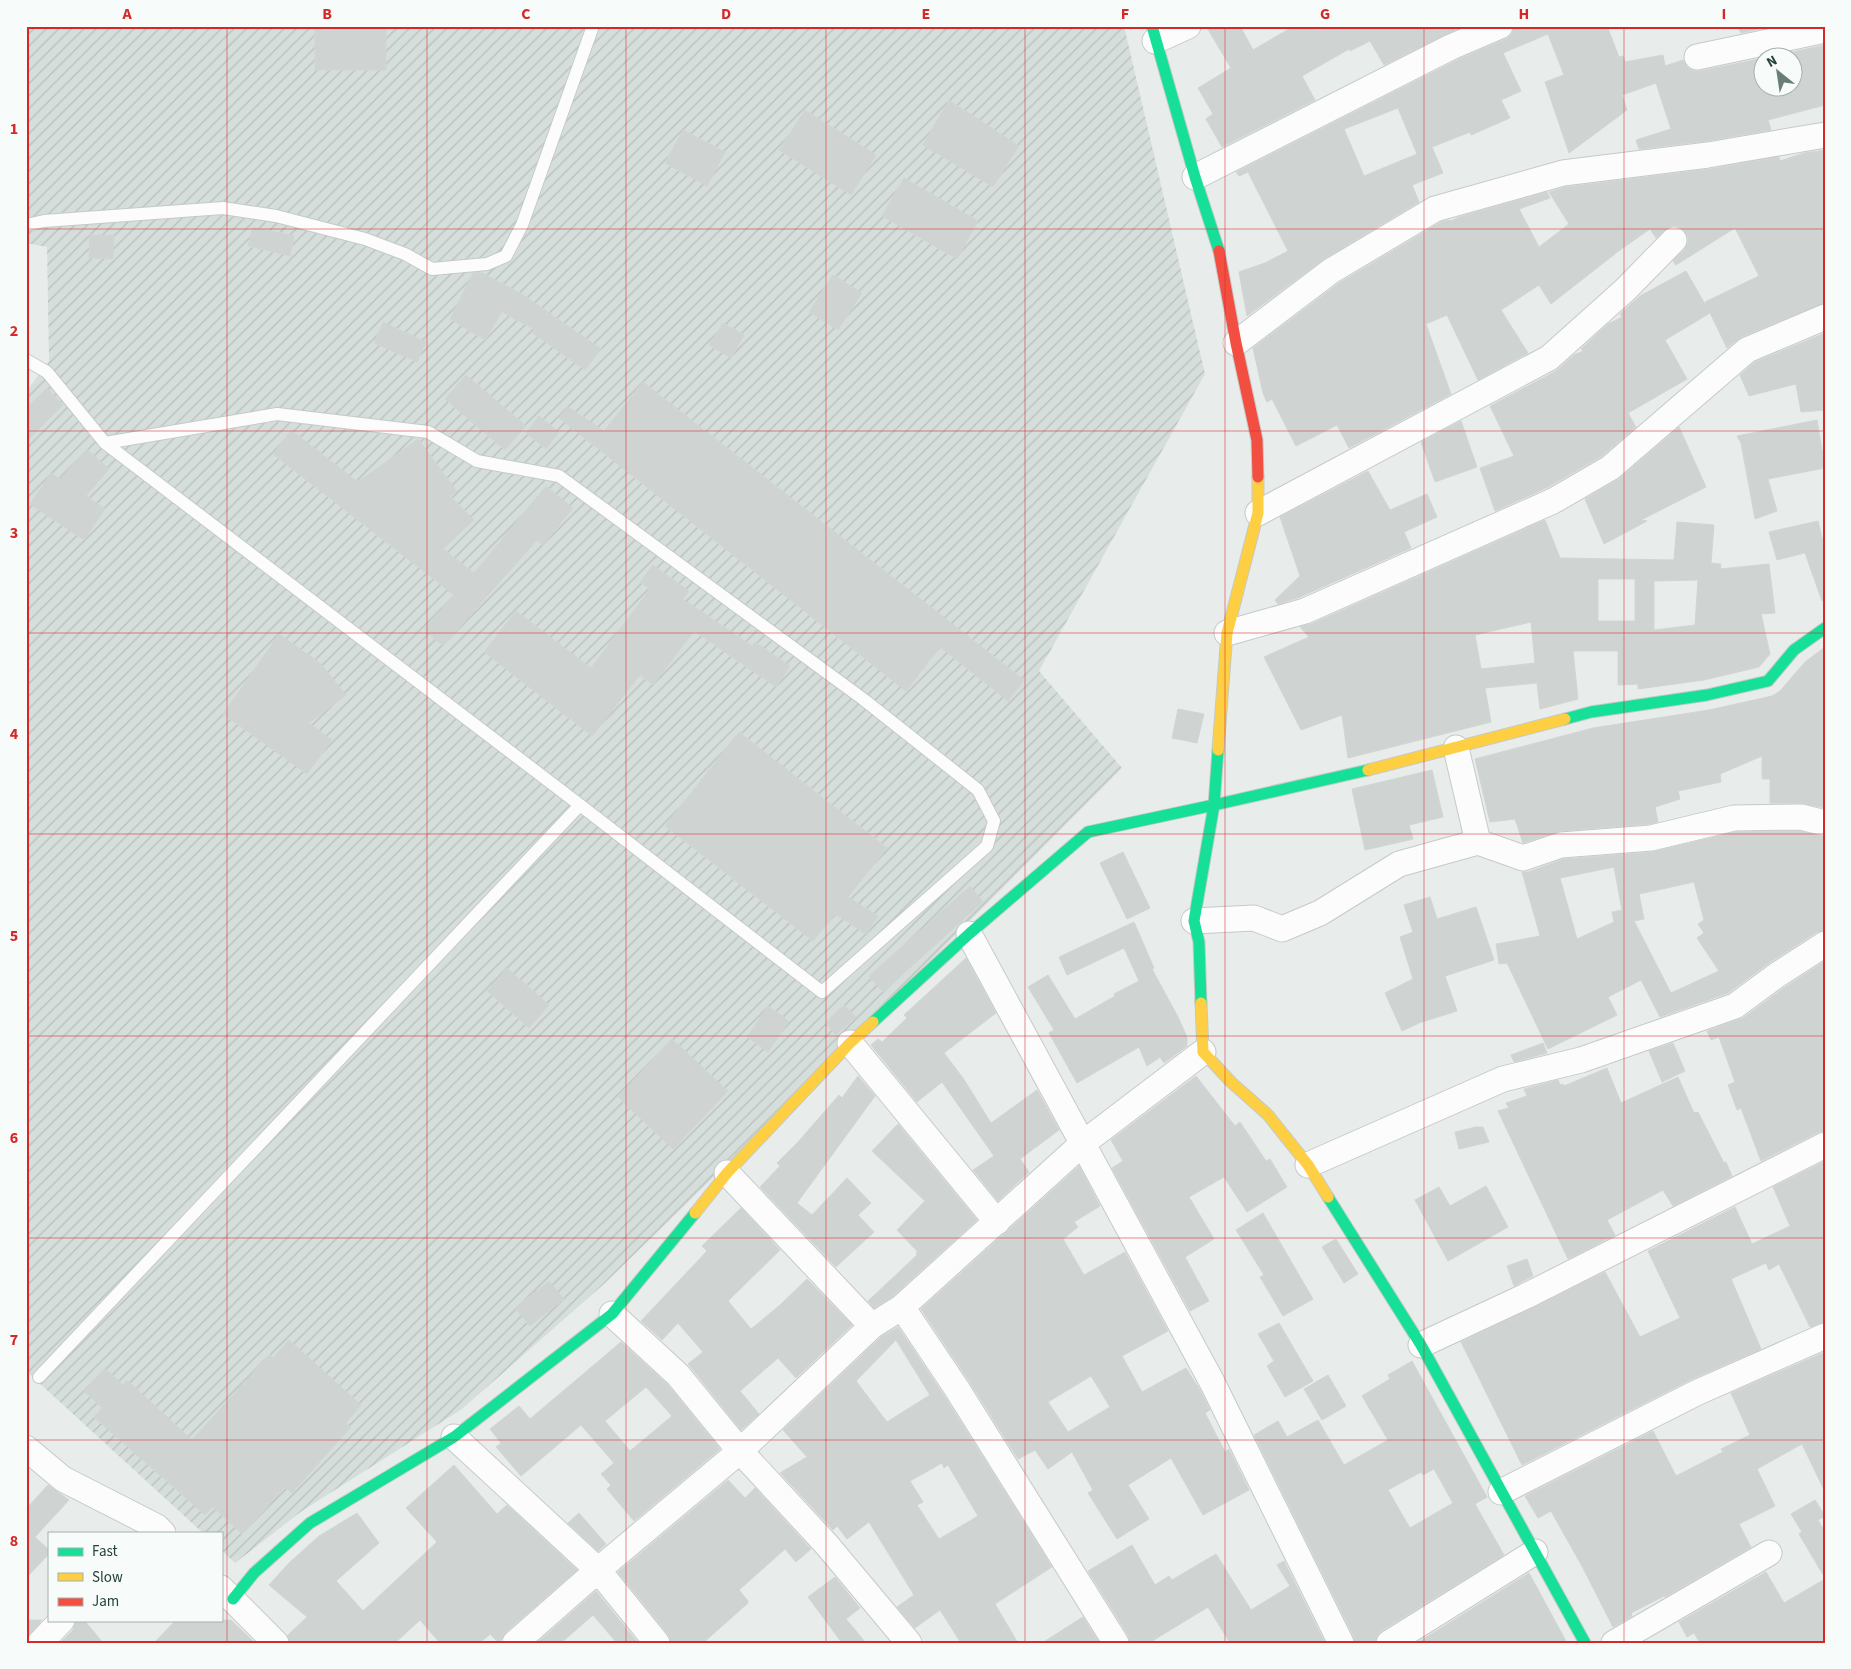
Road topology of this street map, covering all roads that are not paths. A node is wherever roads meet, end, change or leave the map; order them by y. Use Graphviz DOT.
graph roads {
  1 [pos="593,26"];
  2 [pos="1188,26"];
  3 [pos="1500,26"];
  4 [pos="1825,30"];
  5 [pos="1154,33"];
  6 [pos="1697,57"];
  7 [pos="1825,136"];
  8 [pos="1195,177"];
  9 [pos="26,225"];
  10 [pos="1674,240"];
  11 [pos="1825,316"];
  12 [pos="1236,343"];
  13 [pos="26,360"];
  14 [pos="106,443"];
  15 [pos="1258,513"];
  16 [pos="1825,628"];
  17 [pos="1227,633"];
  18 [pos="1456,748"];
  19 [pos="580,805"];
  20 [pos="1214,805"];
  21 [pos="1825,823"];
  22 [pos="1478,842"];
  23 [pos="1194,921"];
  24 [pos="969,934"];
  25 [pos="1825,944"];
  26 [pos="850,1043"];
  27 [pos="1203,1052"];
  28 [pos="1082,1144"];
  29 [pos="1825,1145"];
  30 [pos="1308,1165"];
  31 [pos="727,1173"];
  32 [pos="997,1222"];
  33 [pos="902,1307"];
  34 [pos="612,1314"];
  35 [pos="872,1326"];
  36 [pos="1825,1336"];
  37 [pos="1421,1345"];
  38 [pos="39,1377"];
  39 [pos="454,1437"];
  40 [pos="26,1448"];
  41 [pos="740,1451"];
  42 [pos="1501,1492"];
  43 [pos="157,1531"];
  44 [pos="1535,1552"];
  45 [pos="1769,1554"];
  46 [pos="598,1570"];
  47 [pos="227,1593"];
  48 [pos="60,1622"];
  49 [pos="40,1643"];
  50 [pos="276,1643"];
  51 [pos="515,1643"];
  52 [pos="658,1643"];
  53 [pos="909,1643"];
  54 [pos="1116,1643"];
  55 [pos="1341,1643"];
  56 [pos="1389,1643"];
  57 [pos="1585,1643"];
  58 [pos="1614,1643"];
  1 -- 9 [label="lane"];
  2 -- 5 [label="street"];
  3 -- 8 [label="street"];
  4 -- 6 [label="street"];
  5 -- 8 [label="street"];
  7 -- 12 [label="street"];
  8 -- 12 [label="street"];
  10 -- 15 [label="street"];
  11 -- 17 [label="street"];
  12 -- 15 [label="street"];
  13 -- 14 [label="lane"];
  14 -- 19 [label="lane"];
  14 -- 19 [label="lane"];
  15 -- 17 [label="street"];
  16 -- 18 [label="street"];
  17 -- 20 [label="street"];
  18 -- 20 [label="street"];
  18 -- 22 [label="street"];
  19 -- 38 [label="lane"];
  20 -- 23 [label="street"];
  20 -- 24 [label="street"];
  21 -- 22 [label="street"];
  22 -- 23 [label="street"];
  23 -- 27 [label="street"];
  24 -- 26 [label="street"];
  24 -- 28 [label="street"];
  25 -- 30 [label="street"];
  26 -- 31 [label="street"];
  26 -- 32 [label="street"];
  27 -- 28 [label="street"];
  27 -- 30 [label="street"];
  28 -- 32 [label="street"];
  28 -- 55 [label="street"];
  29 -- 37 [label="street"];
  30 -- 37 [label="street"];
  31 -- 34 [label="street"];
  31 -- 35 [label="street"];
  32 -- 33 [label="street"];
  33 -- 35 [label="street"];
  33 -- 54 [label="street"];
  34 -- 39 [label="street"];
  34 -- 41 [label="street"];
  35 -- 41 [label="street"];
  36 -- 42 [label="street"];
  37 -- 42 [label="street"];
  39 -- 46 [label="street"];
  39 -- 47 [label="street"];
  40 -- 43 [label="street"];
  41 -- 46 [label="street"];
  41 -- 53 [label="street"];
  42 -- 44 [label="street"];
  44 -- 56 [label="street"];
  44 -- 57 [label="street"];
  45 -- 58 [label="street"];
  46 -- 51 [label="street"];
  46 -- 52 [label="street"];
  47 -- 50 [label="street"];
  48 -- 49 [label="street"];
}
